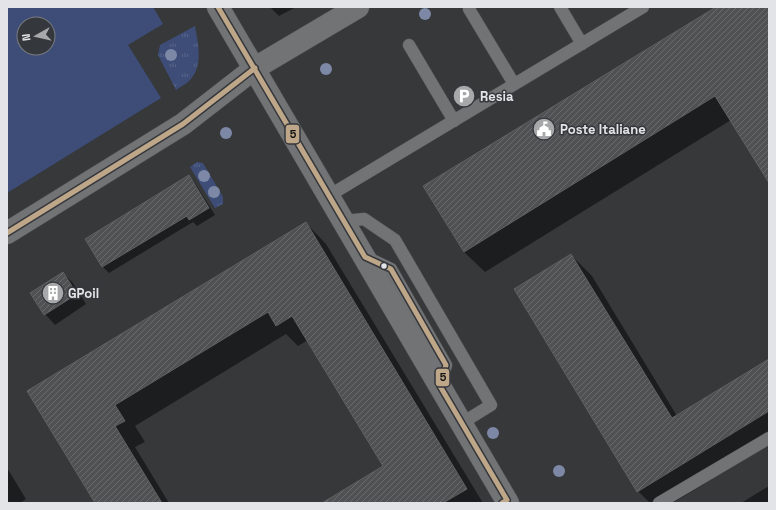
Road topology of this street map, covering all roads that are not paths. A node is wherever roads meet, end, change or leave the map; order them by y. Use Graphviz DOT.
graph roads {
  1 [pos="218,7"];
  2 [pos="358,7"];
  3 [pos="560,7"];
  4 [pos="643,7"];
  5 [pos="469,9"];
  6 [pos="626,11"];
  7 [pos="582,44"];
  8 [pos="409,45"];
  9 [pos="255,68"];
  10 [pos="514,84"];
  11 [pos="454,120"];
  12 [pos="330,195"];
  13 [pos="344,220"];
  14 [pos="7,233"];
  15 [pos="462,423"];
  16 [pos="769,438"];
  17 [pos="506,502"];
  18 [pos="659,503"];
  1 -- 9 [label="street"];
  2 -- 9 [label="street"];
  3 -- 7 [label="lane"];
  4 -- 6 [label="lane"];
  5 -- 10 [label="lane"];
  6 -- 7 [label="lane"];
  7 -- 10 [label="lane"];
  8 -- 11 [label="lane"];
  9 -- 12 [label="street"];
  9 -- 14 [label="street"];
  10 -- 11 [label="lane"];
  11 -- 12 [label="lane"];
  12 -- 13 [label="street"];
  13 -- 15 [label="street"];
  13 -- 15 [label="lane"];
  15 -- 17 [label="street"];
  16 -- 18 [label="lane"];
}
